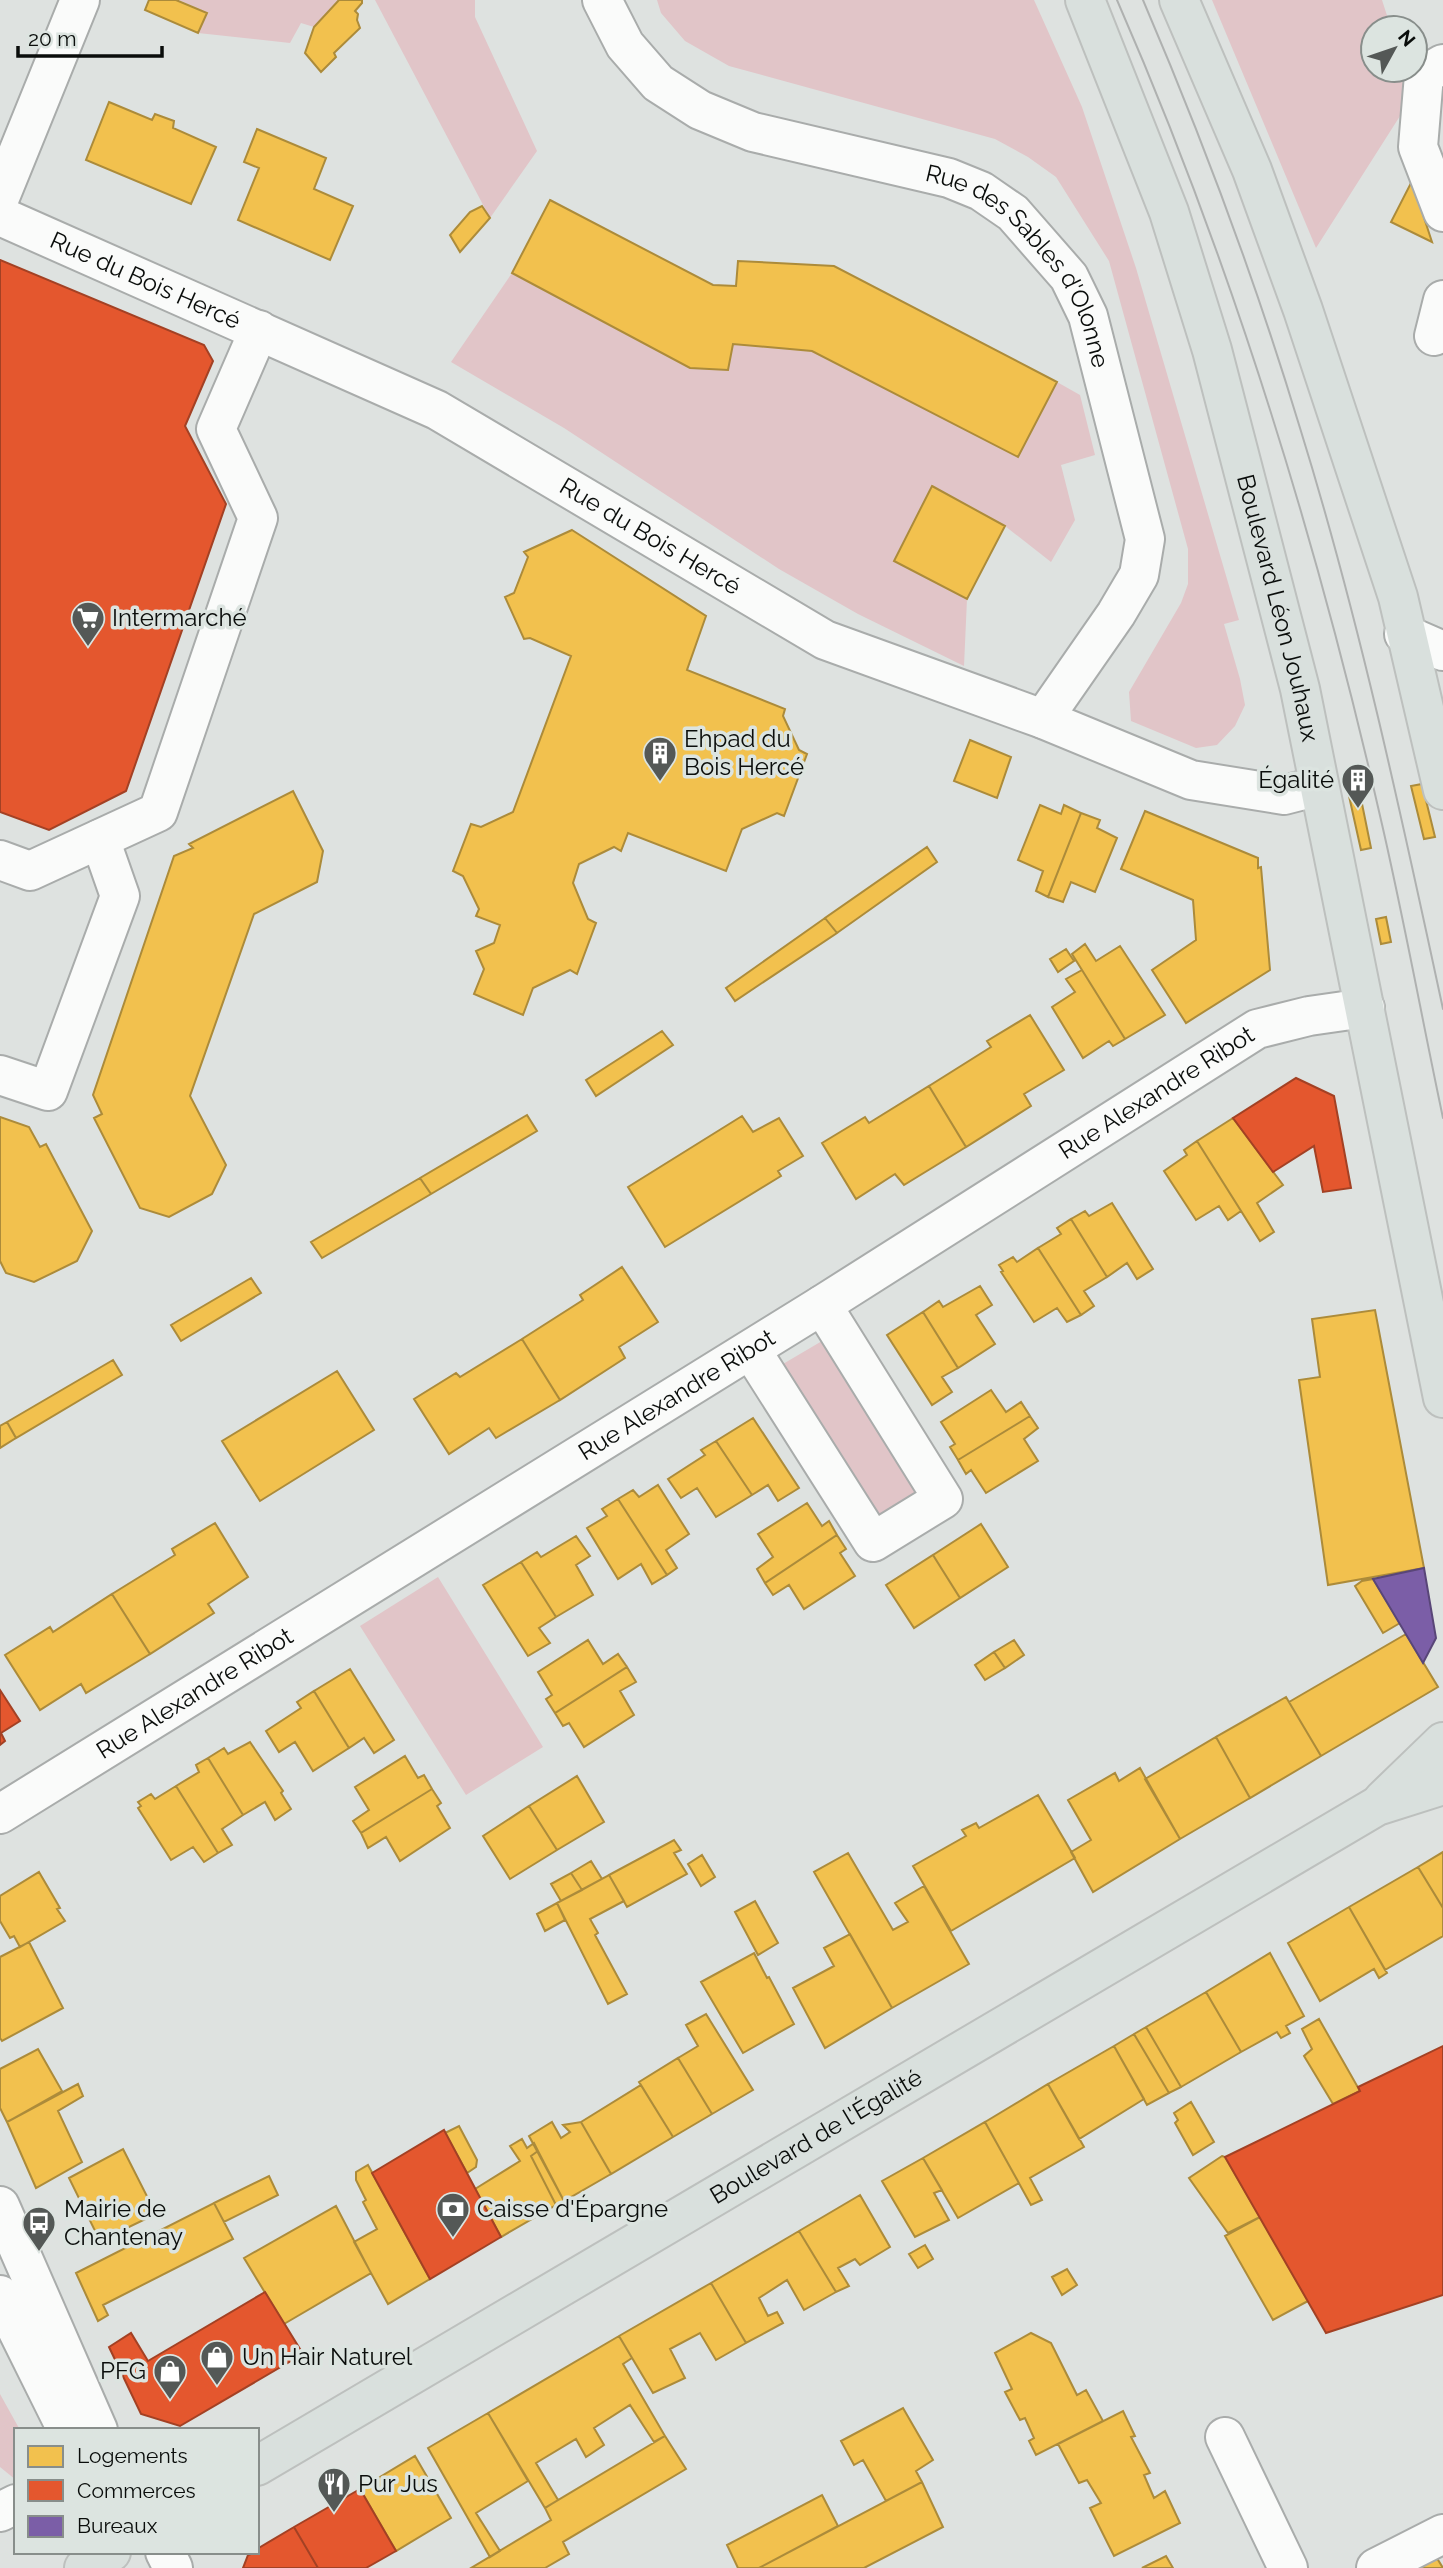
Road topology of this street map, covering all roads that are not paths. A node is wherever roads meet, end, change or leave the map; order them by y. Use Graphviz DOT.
graph roads {
  1 [pos="80,0"];
  2 [pos="602,0"];
  3 [pos="1086,0"];
  4 [pos="1179,0"];
  5 [pos="1443,64"];
  6 [pos="0,197"];
  7 [pos="1443,212"];
  8 [pos="0,216"];
  9 [pos="259,330"];
  10 [pos="1405,634"];
  11 [pos="1443,651"];
  12 [pos="1043,719"];
  13 [pos="1441,768"];
  14 [pos="1320,786"];
  15 [pos="100,839"];
  16 [pos="0,860"];
  17 [pos="1365,1008"];
  18 [pos="0,1075"];
  19 [pos="822,1305"];
  20 [pos="751,1350"];
  21 [pos="1443,1398"];
  22 [pos="1443,1742"];
  23 [pos="1443,1785"];
  24 [pos="1377,1806"];
  25 [pos="0,1814"];
  26 [pos="0,2206"];
  27 [pos="0,2295"];
  28 [pos="66,2428"];
  29 [pos="98,2428"];
  30 [pos="1225,2437"];
  31 [pos="259,2465"];
  32 [pos="1443,2534"];
  33 [pos="108,2554"];
  34 [pos="84,2568"];
  35 [pos="1288,2568"];
  36 [pos="1376,2568"];
  1 -- 6 [label="street"];
  2 -- 12 [label="street, Rue des Sables d'Olonne"];
  3 -- 14 [label="main road, Boulevard Léon Jouhaux"];
  4 -- 10 [label="main road"];
  5 -- 7 [label="street"];
  8 -- 9 [label="street, Rue du Bois Hercé"];
  9 -- 12 [label="street, Rue du Bois Hercé"];
  9 -- 15 [label="street"];
  10 -- 11 [label="street"];
  10 -- 13 [label="main road"];
  12 -- 14 [label="street, Rue du Bois Hercé"];
  14 -- 17 [label="main road, Boulevard Léon Jouhaux"];
  15 -- 16 [label="street"];
  15 -- 18 [label="street"];
  17 -- 19 [label="street, Rue Alexandre Ribot"];
  17 -- 21 [label="main road, Boulevard Léon Jouhaux"];
  19 -- 20 [label="street, Rue Alexandre Ribot"];
  19 -- 20 [label="street"];
  20 -- 25 [label="street, Rue Alexandre Ribot"];
  22 -- 24 [label="main road, Boulevard de l'Égalité"];
  23 -- 24 [label="main road, Boulevard de l'Égalité"];
  24 -- 31 [label="main road, Boulevard de l'Égalité"];
  26 -- 29 [label="street"];
  27 -- 28 [label="street"];
  30 -- 35 [label="street"];
  32 -- 36 [label="street"];
  33 -- 34 [label="main road"];
}
